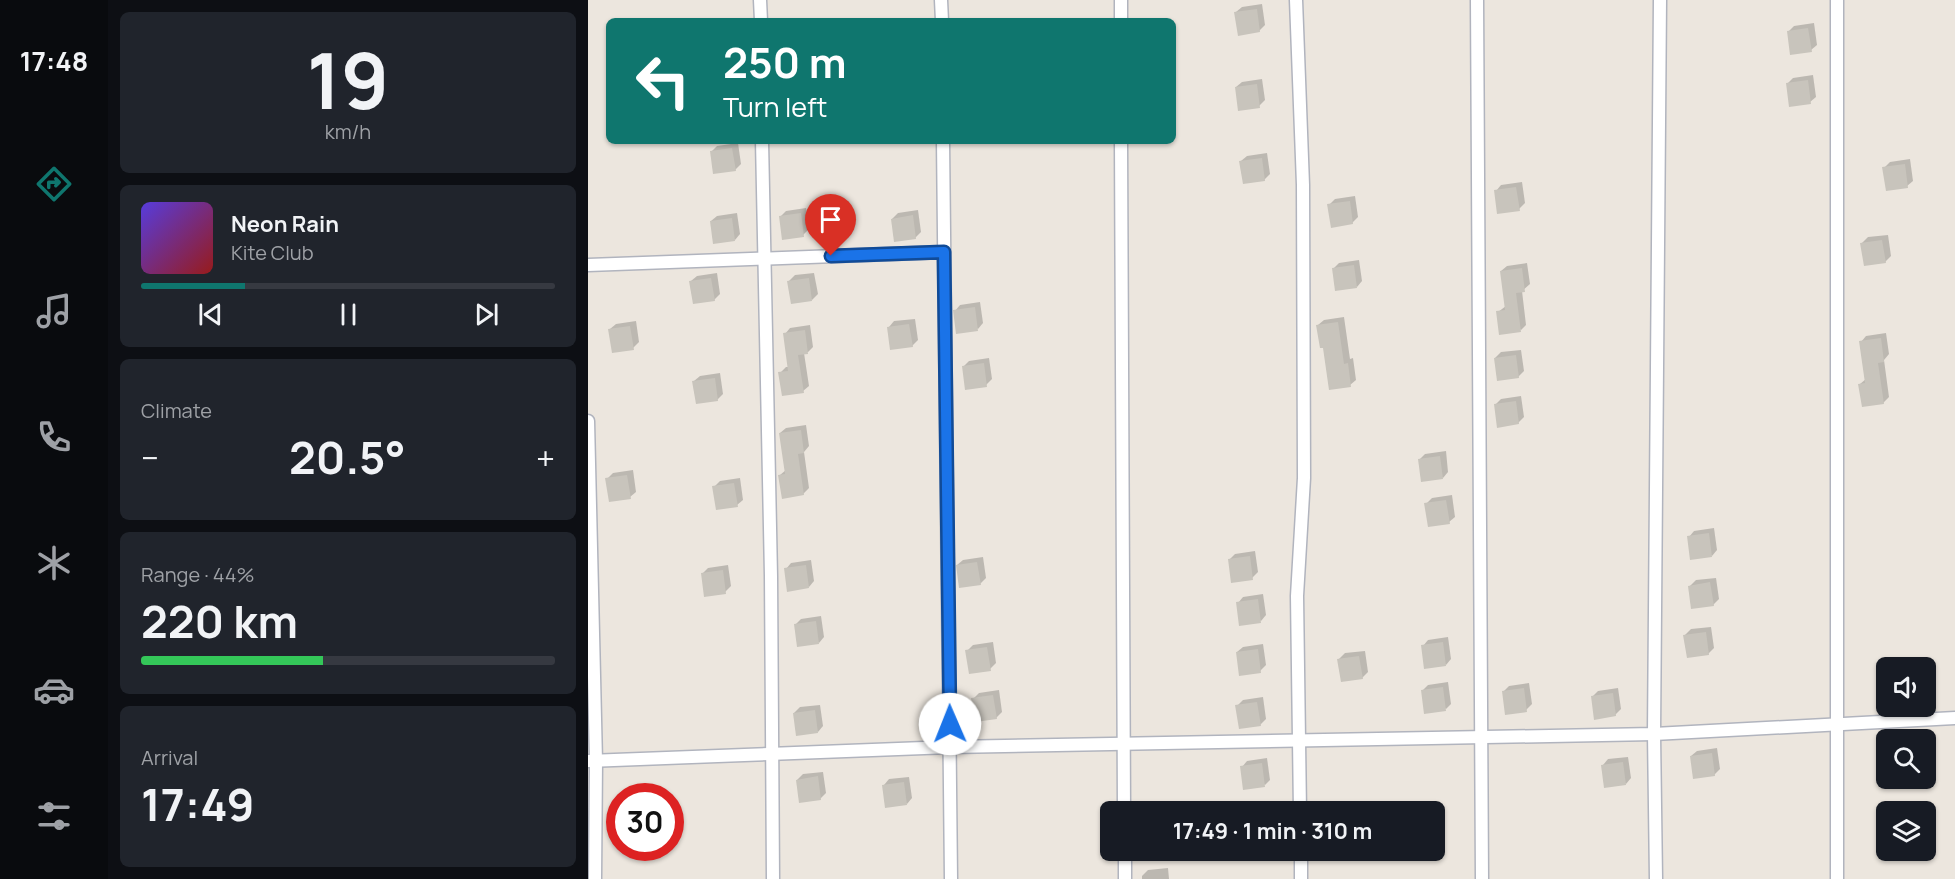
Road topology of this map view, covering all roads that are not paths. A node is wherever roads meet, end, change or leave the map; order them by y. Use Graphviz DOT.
graph roads {
  1 [pos="760,0"];
  2 [pos="941,0"];
  3 [pos="1121,0"];
  4 [pos="1296,0"];
  5 [pos="1477,0"];
  6 [pos="1660,0"];
  7 [pos="1837,0"];
  8 [pos="761,18"];
  9 [pos="942,18"];
  10 [pos="1121,18"];
  11 [pos="762,144"];
  12 [pos="943,144"];
  13 [pos="1121,144"];
  14 [pos="944,252"];
  15 [pos="764,258"];
  16 [pos="588,265"];
  17 [pos="588,421"];
  18 [pos="1955,718"];
  19 [pos="1837,725"];
  20 [pos="1654,734"];
  21 [pos="1481,737"];
  22 [pos="1299,741"];
  23 [pos="1123,744"];
  24 [pos="950,747"];
  25 [pos="772,755"];
  26 [pos="592,761"];
  27 [pos="1124,801"];
  28 [pos="1300,801"];
  29 [pos="1125,861"];
  30 [pos="1301,861"];
  31 [pos="595,879"];
  32 [pos="773,879"];
  33 [pos="951,879"];
  34 [pos="1125,879"];
  35 [pos="1301,879"];
  36 [pos="1482,879"];
  37 [pos="1656,879"];
  38 [pos="1837,879"];
  1 -- 8 [label="street"];
  2 -- 9 [label="street"];
  3 -- 10 [label="street"];
  4 -- 22 [label="street"];
  5 -- 21 [label="street"];
  6 -- 20 [label="street"];
  7 -- 19 [label="street"];
  11 -- 15 [label="street"];
  12 -- 14 [label="street"];
  13 -- 23 [label="street"];
  14 -- 15 [label="street"];
  14 -- 24 [label="street"];
  15 -- 16 [label="street"];
  15 -- 25 [label="street"];
  17 -- 26 [label="street"];
  18 -- 19 [label="street"];
  19 -- 20 [label="street"];
  19 -- 38 [label="street"];
  20 -- 21 [label="street"];
  20 -- 37 [label="street"];
  21 -- 22 [label="street"];
  21 -- 36 [label="street"];
  22 -- 23 [label="street"];
  22 -- 28 [label="street"];
  23 -- 24 [label="street"];
  23 -- 27 [label="street"];
  24 -- 25 [label="street"];
  24 -- 33 [label="street"];
  25 -- 26 [label="street"];
  25 -- 32 [label="street"];
  26 -- 31 [label="street"];
  29 -- 34 [label="street"];
  30 -- 35 [label="street"];
}
